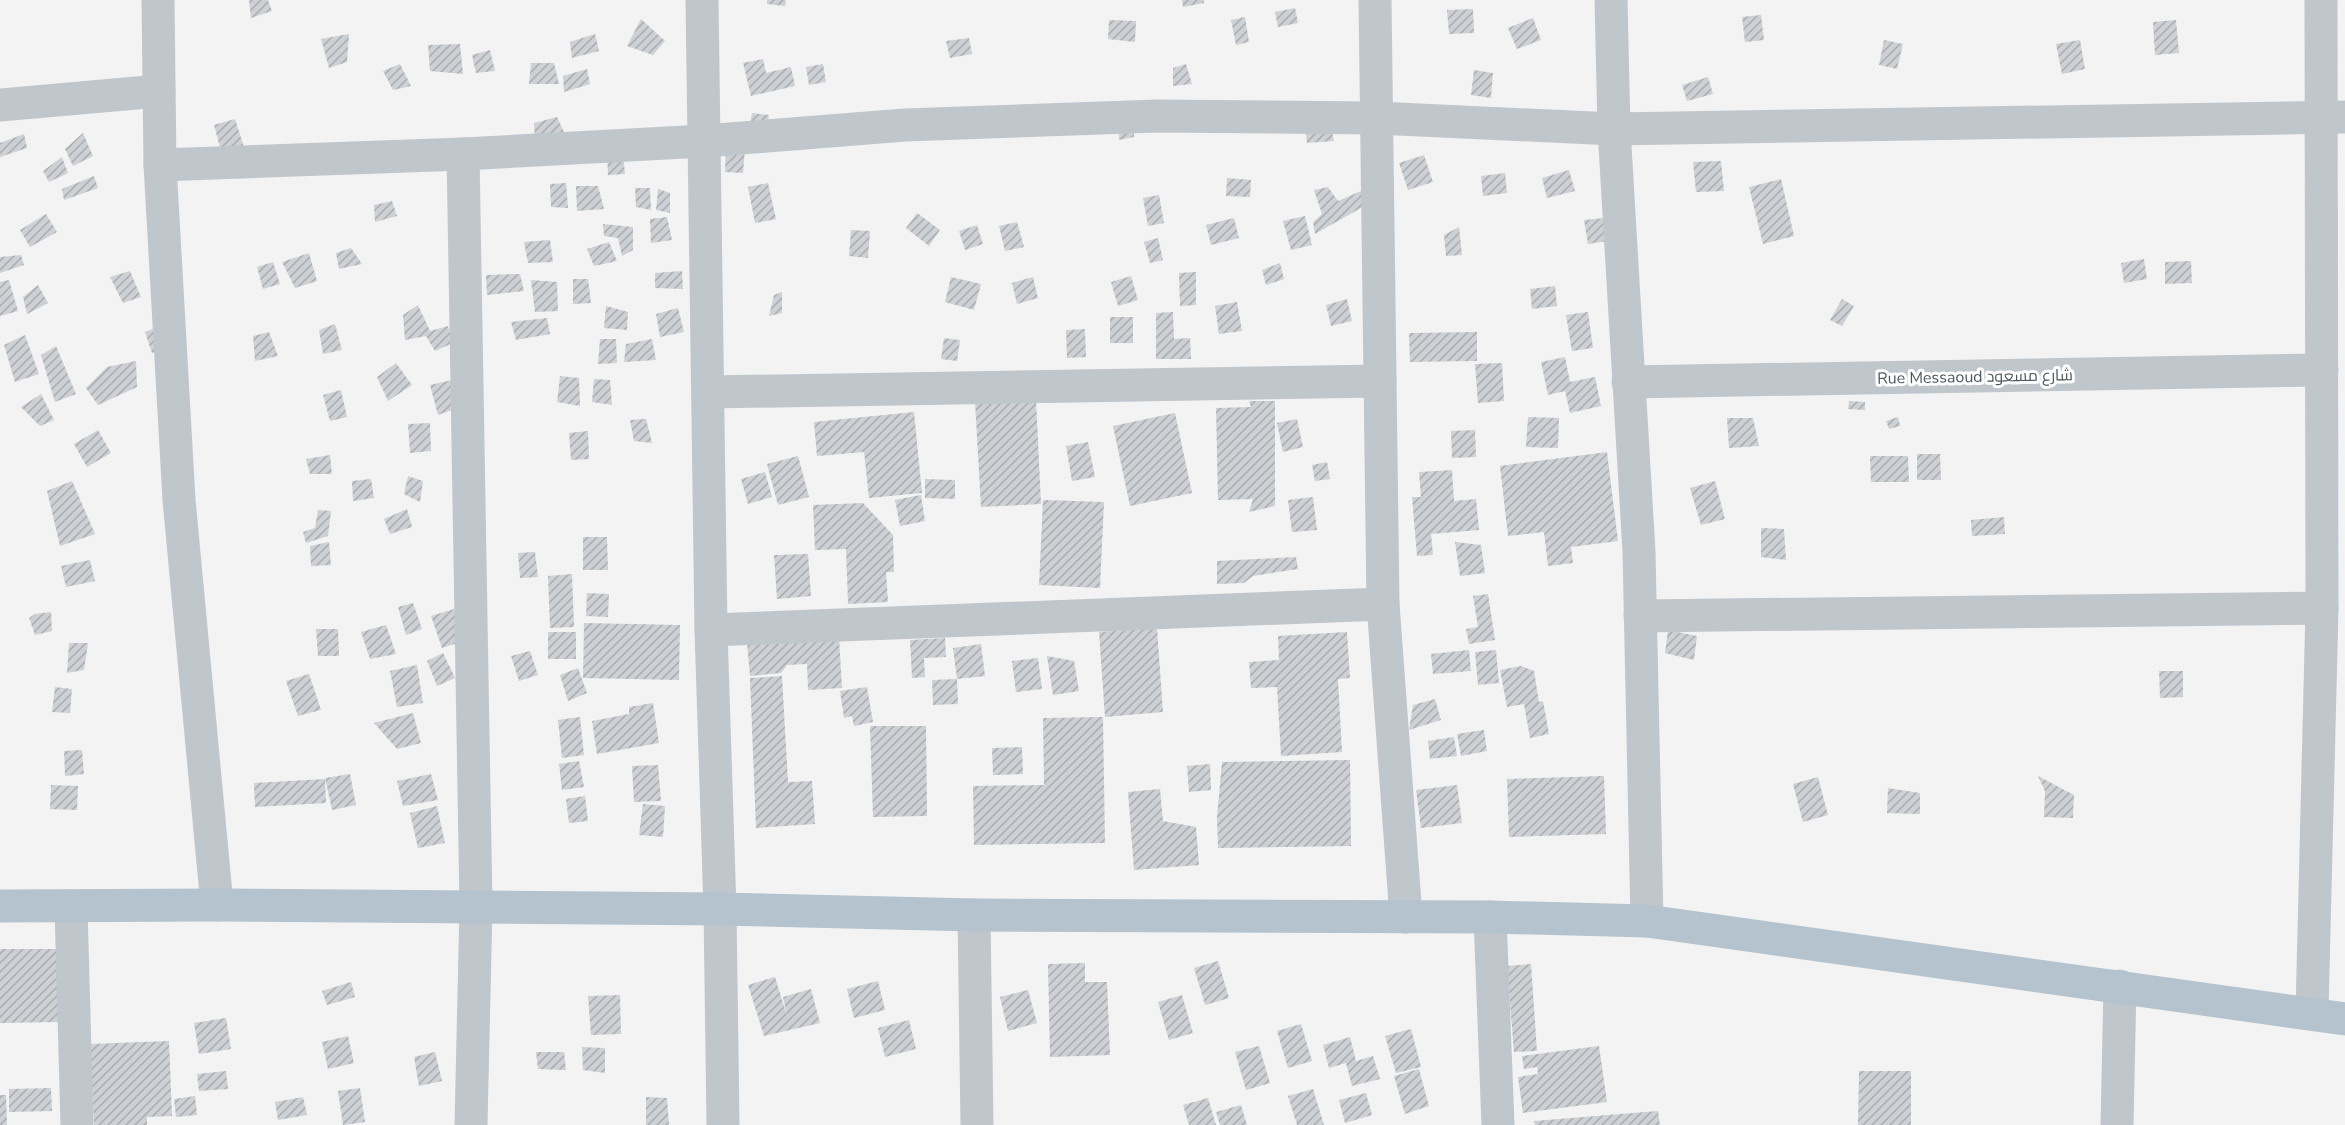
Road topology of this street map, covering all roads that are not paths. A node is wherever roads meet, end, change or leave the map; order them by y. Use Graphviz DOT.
graph roads {
  1 [pos="158,0"];
  2 [pos="702,0"];
  3 [pos="1376,0"];
  4 [pos="1611,0"];
  5 [pos="2321,0"];
  6 [pos="159,91"];
  7 [pos="0,105"];
  8 [pos="1377,118"];
  9 [pos="2333,118"];
  10 [pos="1614,129"];
  11 [pos="704,141"];
  12 [pos="463,154"];
  13 [pos="160,165"];
  14 [pos="2322,370"];
  15 [pos="1380,381"];
  16 [pos="1628,382"];
  17 [pos="709,392"];
  18 [pos="1383,604"];
  19 [pos="2322,608"];
  20 [pos="1640,616"];
  21 [pos="711,630"];
  22 [pos="217,905"];
  23 [pos="0,906"];
  24 [pos="71,907"];
  25 [pos="476,907"];
  26 [pos="720,909"];
  27 [pos="974,915"];
  28 [pos="1406,917"];
  29 [pos="1490,917"];
  30 [pos="1647,921"];
  31 [pos="2120,986"];
  32 [pos="2312,1012"];
  33 [pos="2345,1018"];
  34 [pos="76,1125"];
  35 [pos="471,1125"];
  36 [pos="723,1125"];
  37 [pos="977,1125"];
  38 [pos="1498,1125"];
  39 [pos="2117,1125"];
  1 -- 6 [label="street"];
  2 -- 11 [label="street"];
  3 -- 8 [label="street"];
  4 -- 10 [label="street"];
  5 -- 9 [label="street"];
  6 -- 7 [label="street"];
  6 -- 13 [label="street"];
  8 -- 10 [label="street"];
  8 -- 11 [label="street"];
  8 -- 15 [label="street"];
  9 -- 10 [label="street"];
  9 -- 14 [label="street"];
  10 -- 16 [label="street"];
  11 -- 12 [label="street"];
  11 -- 17 [label="street"];
  12 -- 13 [label="street"];
  12 -- 25 [label="street"];
  13 -- 22 [label="street"];
  14 -- 16 [label="street, Rue Messaoud شارع مسعود"];
  14 -- 19 [label="street"];
  15 -- 17 [label="street"];
  15 -- 18 [label="street"];
  16 -- 20 [label="street"];
  17 -- 21 [label="street"];
  18 -- 21 [label="street"];
  18 -- 28 [label="street"];
  19 -- 20 [label="street"];
  19 -- 32 [label="street"];
  20 -- 30 [label="street"];
  21 -- 26 [label="street"];
  22 -- 24 [label="main road"];
  22 -- 25 [label="main road"];
  23 -- 24 [label="main road"];
  24 -- 34 [label="street"];
  25 -- 26 [label="main road"];
  25 -- 35 [label="street"];
  26 -- 27 [label="main road"];
  26 -- 36 [label="street"];
  27 -- 28 [label="main road"];
  27 -- 37 [label="street"];
  28 -- 29 [label="main road"];
  29 -- 30 [label="main road"];
  29 -- 38 [label="street"];
  30 -- 31 [label="main road"];
  31 -- 32 [label="main road"];
  31 -- 39 [label="street"];
  32 -- 33 [label="main road"];
}
